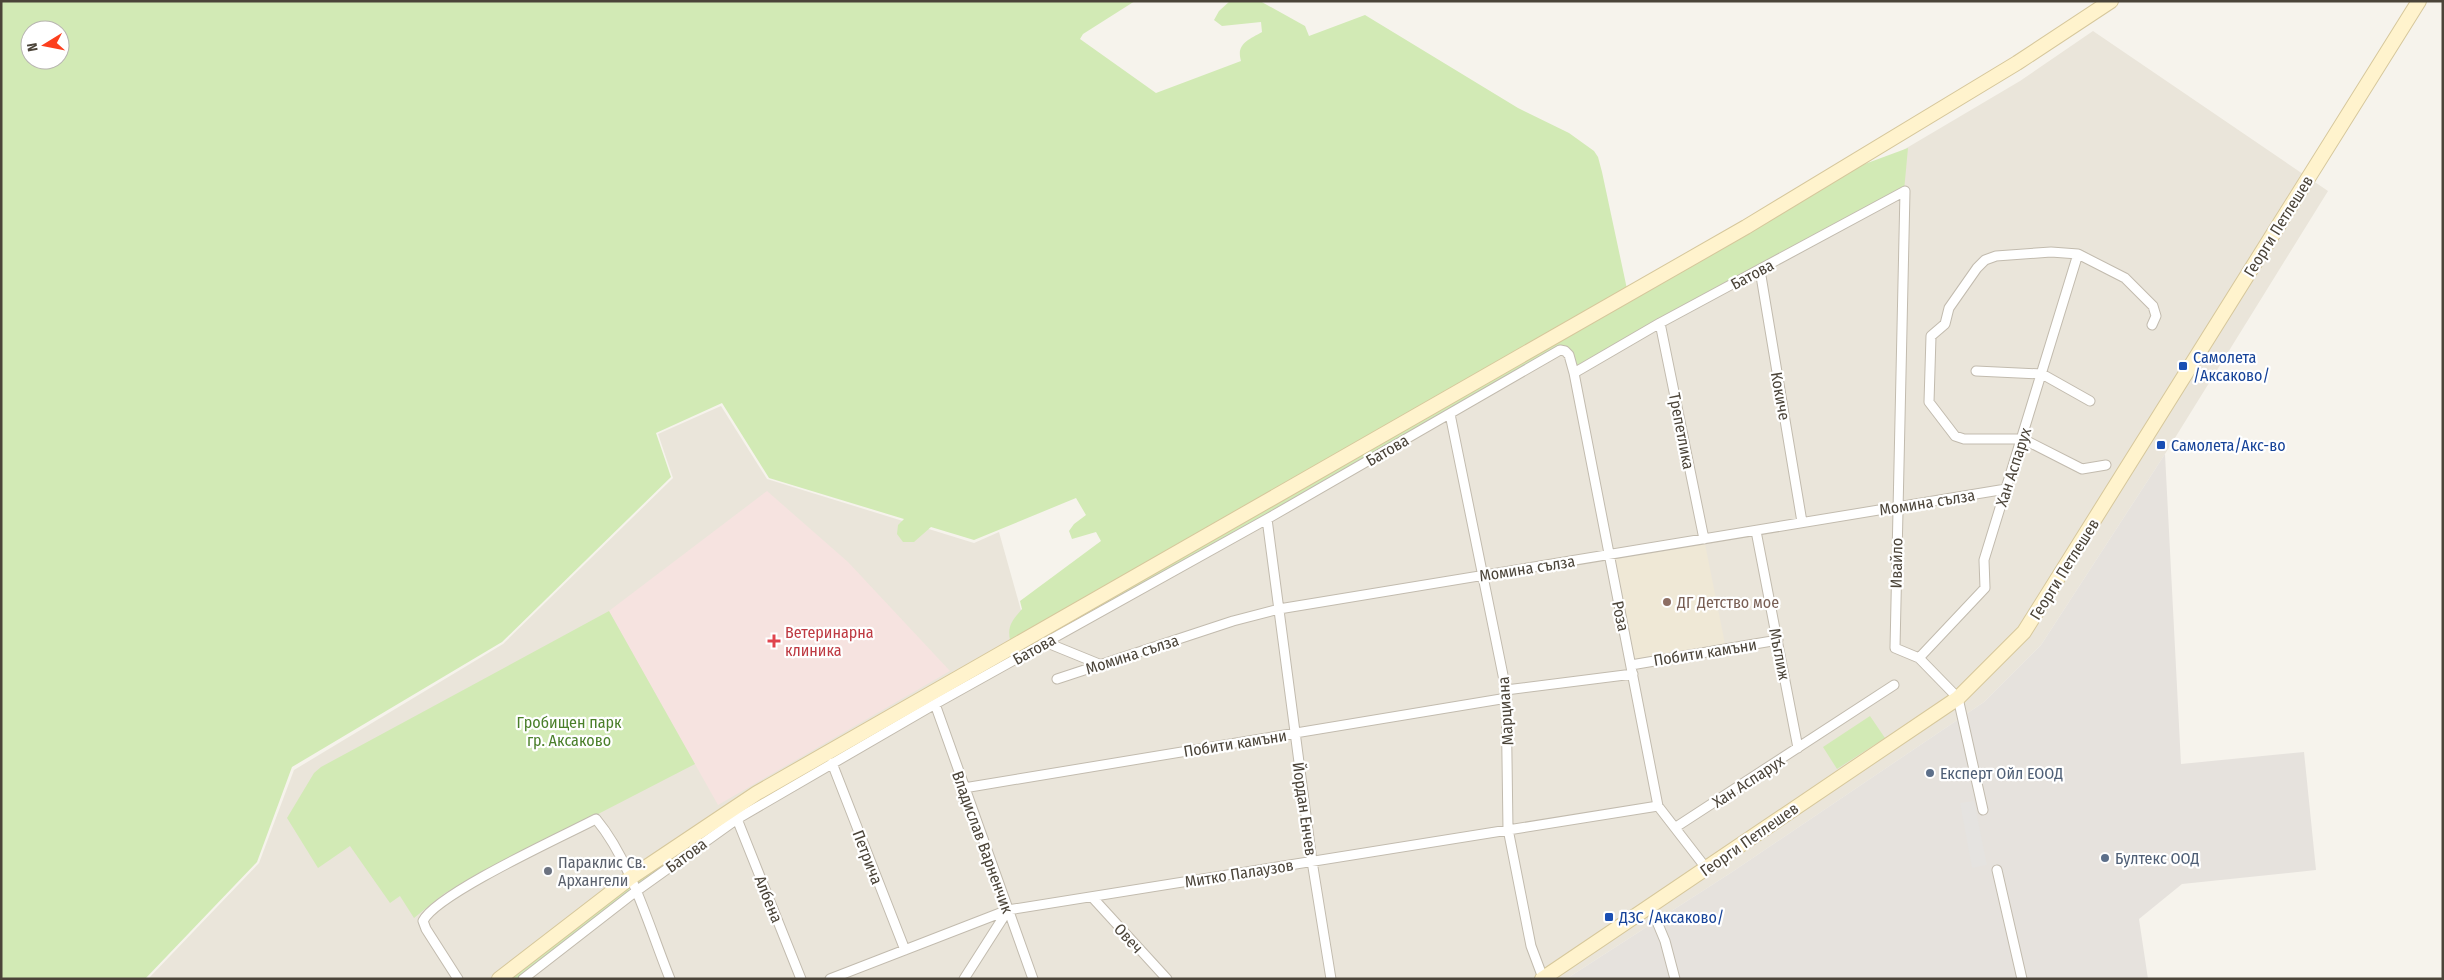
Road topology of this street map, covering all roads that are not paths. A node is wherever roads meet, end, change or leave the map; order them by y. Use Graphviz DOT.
graph roads {
  1 [pos="2111,1"];
  2 [pos="2419,1"];
  3 [pos="1904,191"];
  4 [pos="2078,254"];
  5 [pos="1760,270"];
  6 [pos="1660,323"];
  7 [pos="2152,325"];
  8 [pos="1565,351"];
  9 [pos="1976,371"];
  10 [pos="1574,373"];
  11 [pos="2042,374"];
  12 [pos="2090,401"];
  13 [pos="1450,414"];
  14 [pos="2023,439"];
  15 [pos="2106,465"];
  16 [pos="2006,489"];
  17 [pos="1897,507"];
  18 [pos="1267,519"];
  19 [pos="1802,522"];
  20 [pos="1756,531"];
  21 [pos="1704,539"];
  22 [pos="1608,556"];
  23 [pos="1483,575"];
  24 [pos="1278,609"];
  25 [pos="1778,640"];
  26 [pos="1046,642"];
  27 [pos="1919,658"];
  28 [pos="1099,664"];
  29 [pos="1632,669"];
  30 [pos="1057,679"];
  31 [pos="1894,685"];
  32 [pos="1507,694"];
  33 [pos="1958,698"];
  34 [pos="935,704"];
  35 [pos="1295,733"];
  36 [pos="1798,748"];
  37 [pos="832,763"];
  38 [pos="964,788"];
  39 [pos="1658,806"];
  40 [pos="1983,810"];
  41 [pos="737,819"];
  42 [pos="1676,827"];
  43 [pos="1508,829"];
  44 [pos="1312,861"];
  45 [pos="1706,868"];
  46 [pos="1997,870"];
  47 [pos="630,878"];
  48 [pos="635,892"];
  49 [pos="1092,897"];
  50 [pos="1650,905"];
  51 [pos="1008,910"];
  52 [pos="905,950"];
  53 [pos="1543,978"];
  54 [pos="458,979"];
  55 [pos="499,979"];
  56 [pos="523,979"];
  57 [pos="670,979"];
  58 [pos="801,979"];
  59 [pos="830,979"];
  60 [pos="964,979"];
  61 [pos="1033,979"];
  62 [pos="1167,979"];
  63 [pos="1331,979"];
  64 [pos="1538,979"];
  65 [pos="1674,979"];
  66 [pos="2022,979"];
  1 -- 47 [label="main road"];
  2 -- 33 [label="main road, Георги Петлешев"];
  3 -- 5 [label="street, Батова"];
  3 -- 17 [label="street, Ивайло"];
  4 -- 7 [label="street"];
  4 -- 11 [label="street, Хан Аспарух"];
  4 -- 14 [label="street"];
  5 -- 6 [label="street, Батова"];
  5 -- 19 [label="street, Кокиче"];
  6 -- 10 [label="street, Батова"];
  6 -- 21 [label="street, Трепетлика"];
  8 -- 10 [label="street, Роза"];
  8 -- 13 [label="street, Батова"];
  9 -- 11 [label="street"];
  10 -- 22 [label="street, Роза"];
  11 -- 12 [label="street"];
  11 -- 14 [label="street, Хан Аспарух"];
  13 -- 18 [label="street, Батова"];
  13 -- 23 [label="street, Марциана"];
  14 -- 15 [label="street"];
  14 -- 16 [label="street, Хан Аспарух"];
  16 -- 17 [label="street, Момина сълза"];
  16 -- 27 [label="street, Хан Аспарух"];
  17 -- 19 [label="street, Момина сълза"];
  17 -- 27 [label="street, Ивайло"];
  18 -- 24 [label="street, Йордан Енчев"];
  18 -- 26 [label="street, Батова"];
  19 -- 20 [label="street, Момина сълза"];
  20 -- 21 [label="street, Момина сълза"];
  20 -- 25 [label="street, Мъглиж"];
  21 -- 22 [label="street, Момина сълза"];
  22 -- 23 [label="street, Момина сълза"];
  22 -- 29 [label="street, Роза"];
  23 -- 24 [label="street, Момина сълза"];
  23 -- 32 [label="street, Марциана"];
  24 -- 28 [label="street, Момина сълза"];
  24 -- 35 [label="street, Йордан Енчев"];
  25 -- 29 [label="street, Побити камъни"];
  25 -- 36 [label="street, Мъглиж"];
  26 -- 28 [label="street"];
  26 -- 34 [label="street, Батова"];
  27 -- 33 [label="street, Ивайло"];
  28 -- 30 [label="street, Момина сълза"];
  29 -- 32 [label="street, Побити камъни"];
  29 -- 39 [label="street, Роза"];
  31 -- 36 [label="street, Хан Аспарух"];
  32 -- 35 [label="street, Побити камъни"];
  32 -- 43 [label="street, Марциана"];
  33 -- 40 [label="street"];
  33 -- 45 [label="main road, Георги Петлешев"];
  34 -- 37 [label="street, Батова"];
  34 -- 38 [label="street, Владислав Варненчик"];
  35 -- 38 [label="street, Побити камъни"];
  35 -- 44 [label="street, Йордан Енчев"];
  36 -- 42 [label="street, Хан Аспарух"];
  37 -- 41 [label="street, Батова"];
  37 -- 52 [label="street, Петрича"];
  38 -- 51 [label="street, Владислав Варненчик"];
  39 -- 42 [label="street, Роза"];
  39 -- 43 [label="street, Митко Палаузов"];
  41 -- 48 [label="street, Батова"];
  41 -- 58 [label="street, Албена"];
  42 -- 45 [label="street, Роза"];
  43 -- 44 [label="street, Митко Палаузов"];
  43 -- 53 [label="street, Марциана"];
  44 -- 49 [label="street, Митко Палаузов"];
  44 -- 63 [label="street, Йордан Енчев"];
  45 -- 50 [label="main road, Георги Петлешев"];
  46 -- 66 [label="street"];
  47 -- 48 [label="street"];
  47 -- 54 [label="street"];
  47 -- 55 [label="main road"];
  48 -- 56 [label="street, Батова"];
  48 -- 57 [label="street"];
  49 -- 51 [label="street, Митко Палаузов"];
  49 -- 62 [label="street, Овеч"];
  50 -- 53 [label="main road, Георги Петлешев"];
  50 -- 65 [label="street"];
  51 -- 52 [label="street, Митко Палаузов"];
  51 -- 60 [label="street"];
  51 -- 61 [label="street, Владислав Варненчик"];
  52 -- 59 [label="street, Митко Палаузов"];
  53 -- 64 [label="street"];
}
